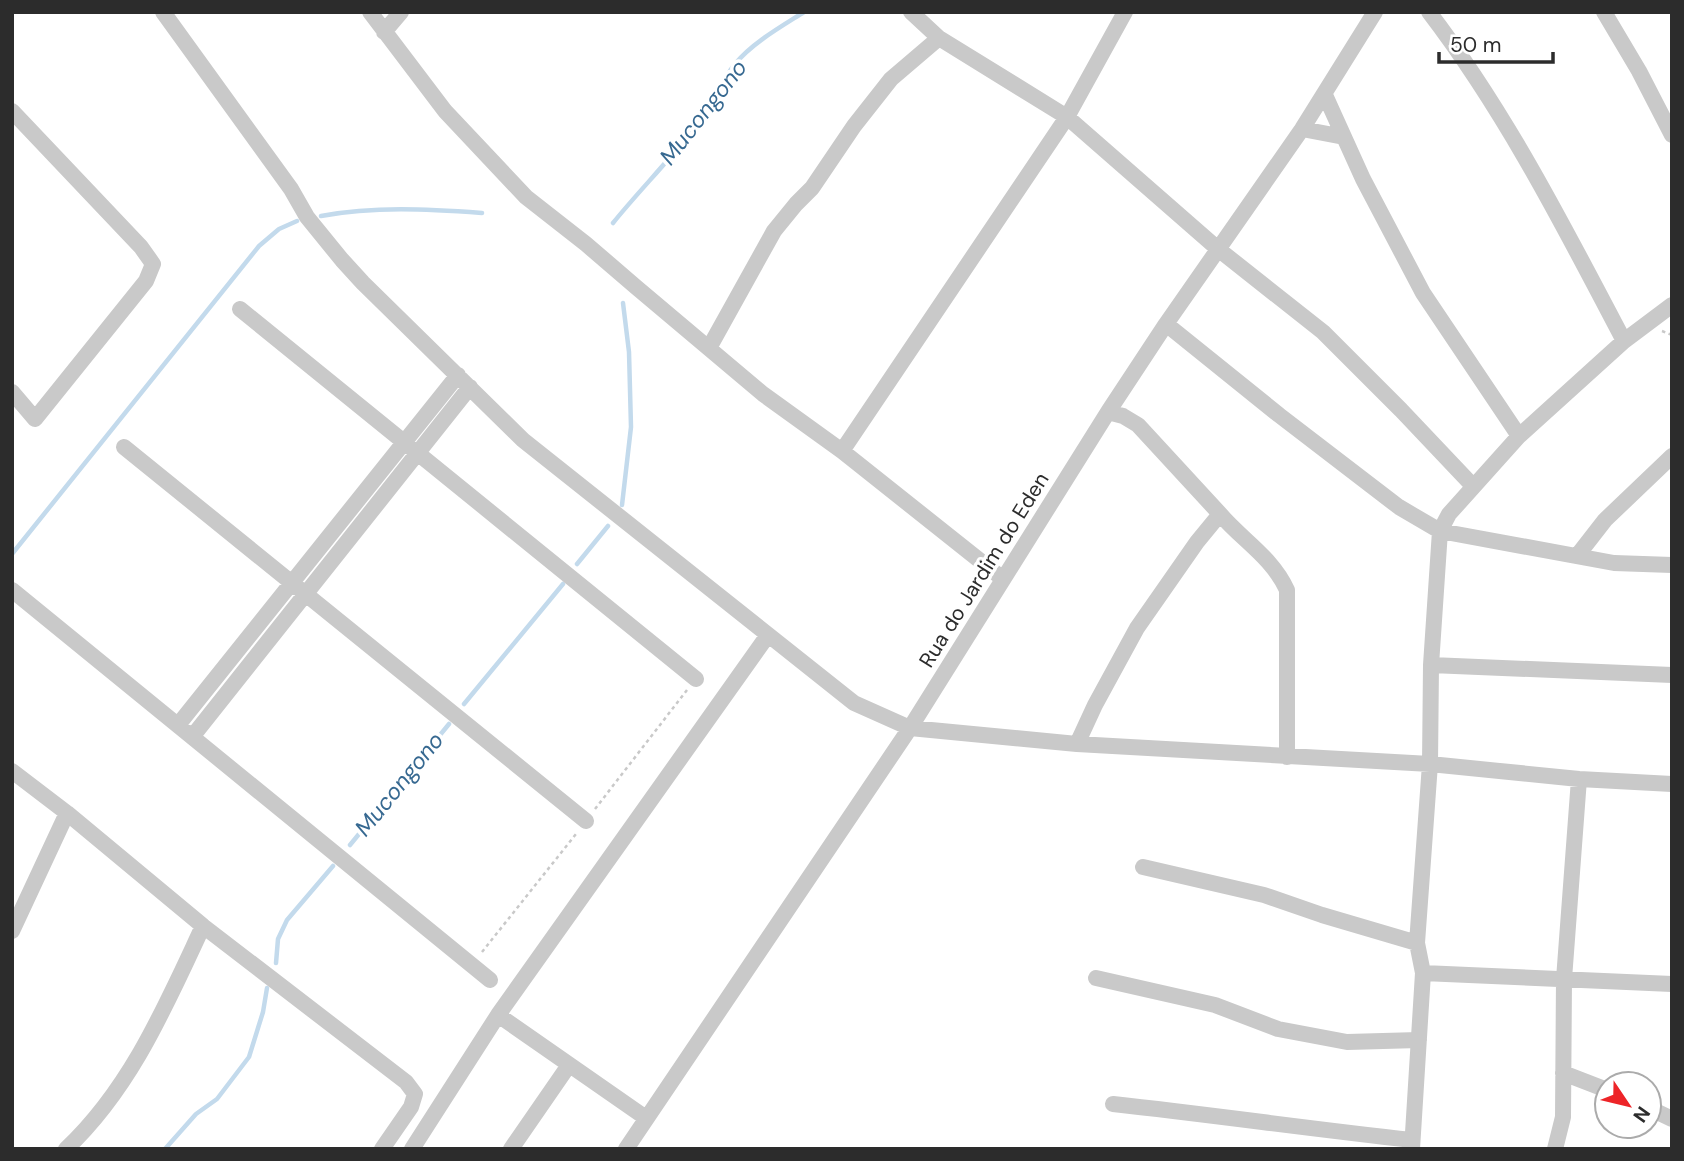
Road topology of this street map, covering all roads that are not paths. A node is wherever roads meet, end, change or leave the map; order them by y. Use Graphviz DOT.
graph roads {
  1 [pos="163,12"];
  2 [pos="370,12"];
  3 [pos="401,12"];
  4 [pos="911,12"];
  5 [pos="1125,12"];
  6 [pos="1374,12"];
  7 [pos="1429,12"];
  8 [pos="1604,12"];
  9 [pos="384,32"];
  10 [pos="939,38"];
  11 [pos="1325,95"];
  12 [pos="12,111"];
  13 [pos="1067,117"];
  14 [pos="1302,129"];
  15 [pos="1672,135"];
  16 [pos="1344,136"];
  17 [pos="1218,249"];
  18 [pos="1672,305"];
  19 [pos="240,309"];
  20 [pos="1167,324"];
  21 [pos="1623,341"];
  22 [pos="709,348"];
  23 [pos="458,375"];
  24 [pos="470,387"];
  25 [pos="12,392"];
  26 [pos="1108,412"];
  27 [pos="1519,436"];
  28 [pos="404,442"];
  29 [pos="124,447"];
  30 [pos="842,451"];
  31 [pos="418,453"];
  32 [pos="1672,456"];
  33 [pos="1473,486"];
  34 [pos="1220,514"];
  35 [pos="1440,531"];
  36 [pos="1577,556"];
  37 [pos="1672,565"];
  38 [pos="1003,579"];
  39 [pos="291,582"];
  40 [pos="12,590"];
  41 [pos="306,594"];
  42 [pos="768,635"];
  43 [pos="1431,665"];
  44 [pos="1672,675"];
  45 [pos="696,679"];
  46 [pos="178,725"];
  47 [pos="910,728"];
  48 [pos="192,737"];
  49 [pos="1077,744"];
  50 [pos="1287,757"];
  51 [pos="1430,764"];
  52 [pos="12,771"];
  53 [pos="1579,779"];
  54 [pos="1672,785"];
  55 [pos="67,813"];
  56 [pos="586,821"];
  57 [pos="1143,867"];
  58 [pos="203,926"];
  59 [pos="12,931"];
  60 [pos="1418,943"];
  61 [pos="1423,973"];
  62 [pos="1096,978"];
  63 [pos="1564,979"];
  64 [pos="490,980"];
  65 [pos="1672,984"];
  66 [pos="498,1015"];
  67 [pos="1419,1040"];
  68 [pos="569,1065"];
  69 [pos="1563,1073"];
  70 [pos="1593,1085"];
  71 [pos="1113,1104"];
  72 [pos="646,1118"];
  73 [pos="1412,1144"];
  74 [pos="66,1149"];
  75 [pos="382,1149"];
  76 [pos="412,1149"];
  77 [pos="511,1149"];
  78 [pos="626,1149"];
  79 [pos="1555,1149"];
  1 -- 23 [label="street"];
  2 -- 9 [label="street"];
  3 -- 9 [label="street"];
  4 -- 10 [label="street"];
  5 -- 13 [label="street"];
  6 -- 11 [label="street, Rua do Jardim do Eden"];
  7 -- 21 [label="street"];
  8 -- 15 [label="street"];
  9 -- 22 [label="street"];
  10 -- 13 [label="street"];
  10 -- 22 [label="street"];
  11 -- 14 [label="street, Rua do Jardim do Eden"];
  11 -- 16 [label="street"];
  12 -- 25 [label="street"];
  13 -- 17 [label="street"];
  13 -- 30 [label="street"];
  14 -- 16 [label="street"];
  14 -- 17 [label="street, Rua do Jardim do Eden"];
  16 -- 27 [label="street"];
  17 -- 20 [label="street, Rua do Jardim do Eden"];
  17 -- 33 [label="street"];
  18 -- 21 [label="street"];
  19 -- 28 [label="street"];
  20 -- 26 [label="street, Rua do Jardim do Eden"];
  20 -- 35 [label="street"];
  21 -- 27 [label="street"];
  22 -- 30 [label="street"];
  23 -- 24 [label="street"];
  23 -- 28 [label="street"];
  24 -- 31 [label="street"];
  24 -- 42 [label="street"];
  26 -- 34 [label="street"];
  26 -- 38 [label="street, Rua do Jardim do Eden"];
  27 -- 33 [label="street"];
  28 -- 31 [label="street"];
  28 -- 39 [label="street"];
  29 -- 39 [label="street"];
  30 -- 38 [label="street"];
  31 -- 41 [label="street"];
  31 -- 45 [label="street"];
  32 -- 36 [label="street"];
  33 -- 35 [label="street"];
  34 -- 49 [label="street"];
  34 -- 50 [label="street"];
  35 -- 36 [label="street"];
  35 -- 43 [label="street"];
  36 -- 37 [label="street"];
  38 -- 47 [label="street, Rua do Jardim do Eden"];
  39 -- 41 [label="street"];
  39 -- 46 [label="street"];
  40 -- 46 [label="street"];
  41 -- 48 [label="street"];
  41 -- 56 [label="street"];
  42 -- 47 [label="street"];
  42 -- 66 [label="street"];
  43 -- 44 [label="street"];
  43 -- 51 [label="street"];
  46 -- 48 [label="street"];
  47 -- 49 [label="street"];
  47 -- 72 [label="street, Rua do Jardim do Eden"];
  48 -- 64 [label="street"];
  49 -- 50 [label="street"];
  50 -- 51 [label="street"];
  51 -- 53 [label="street"];
  51 -- 60 [label="street"];
  52 -- 55 [label="street"];
  53 -- 54 [label="street"];
  53 -- 63 [label="street"];
  55 -- 58 [label="street"];
  55 -- 59 [label="street"];
  57 -- 60 [label="street"];
  58 -- 74 [label="street"];
  58 -- 75 [label="street"];
  60 -- 61 [label="street"];
  61 -- 63 [label="street"];
  61 -- 67 [label="street"];
  62 -- 67 [label="street"];
  63 -- 65 [label="street"];
  63 -- 69 [label="street"];
  66 -- 68 [label="street"];
  66 -- 76 [label="street"];
  67 -- 73 [label="street"];
  68 -- 72 [label="street"];
  68 -- 77 [label="street"];
  69 -- 70 [label="street"];
  69 -- 79 [label="street"];
  71 -- 73 [label="street"];
  72 -- 78 [label="street, Rua do Jardim do Eden"];
}
